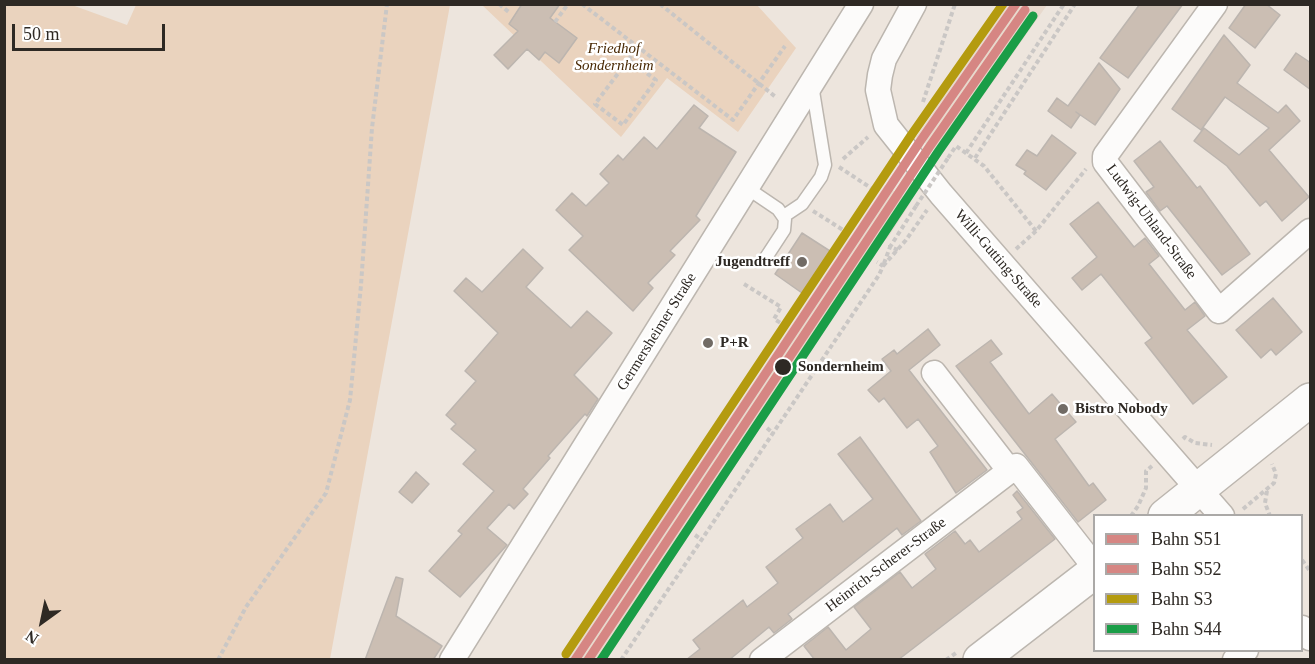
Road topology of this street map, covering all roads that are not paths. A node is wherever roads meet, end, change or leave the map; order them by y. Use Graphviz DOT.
graph roads {
  1 [pos="861,4"];
  2 [pos="914,4"];
  3 [pos="1215,4"];
  4 [pos="812,83"];
  5 [pos="747,188"];
  6 [pos="784,216"];
  7 [pos="1311,231"];
  8 [pos="765,259"];
  9 [pos="934,373"];
  10 [pos="1311,400"];
  11 [pos="1010,470"];
  12 [pos="1199,489"];
  13 [pos="1168,514"];
  14 [pos="1220,514"];
  15 [pos="1093,563"];
  16 [pos="1093,574"];
  17 [pos="452,660"];
  18 [pos="762,660"];
  19 [pos="980,660"];
  1 -- 4 [label="street, Germersheimer Straße"];
  2 -- 12 [label="street, Willi-Gutting-Straße"];
  3 -- 7 [label="street, Ludwig-Uhland-Straße"];
  4 -- 5 [label="street, Germersheimer Straße"];
  4 -- 6 [label="lane"];
  5 -- 6 [label="lane"];
  5 -- 17 [label="street, Germersheimer Straße"];
  6 -- 8 [label="lane"];
  9 -- 11 [label="street"];
  10 -- 12 [label="main road"];
  11 -- 15 [label="street"];
  11 -- 18 [label="street, Heinrich-Scherer-Straße"];
  12 -- 13 [label="main road"];
  12 -- 14 [label="street, Willi-Gutting-Straße"];
  16 -- 19 [label="main road"];
}
